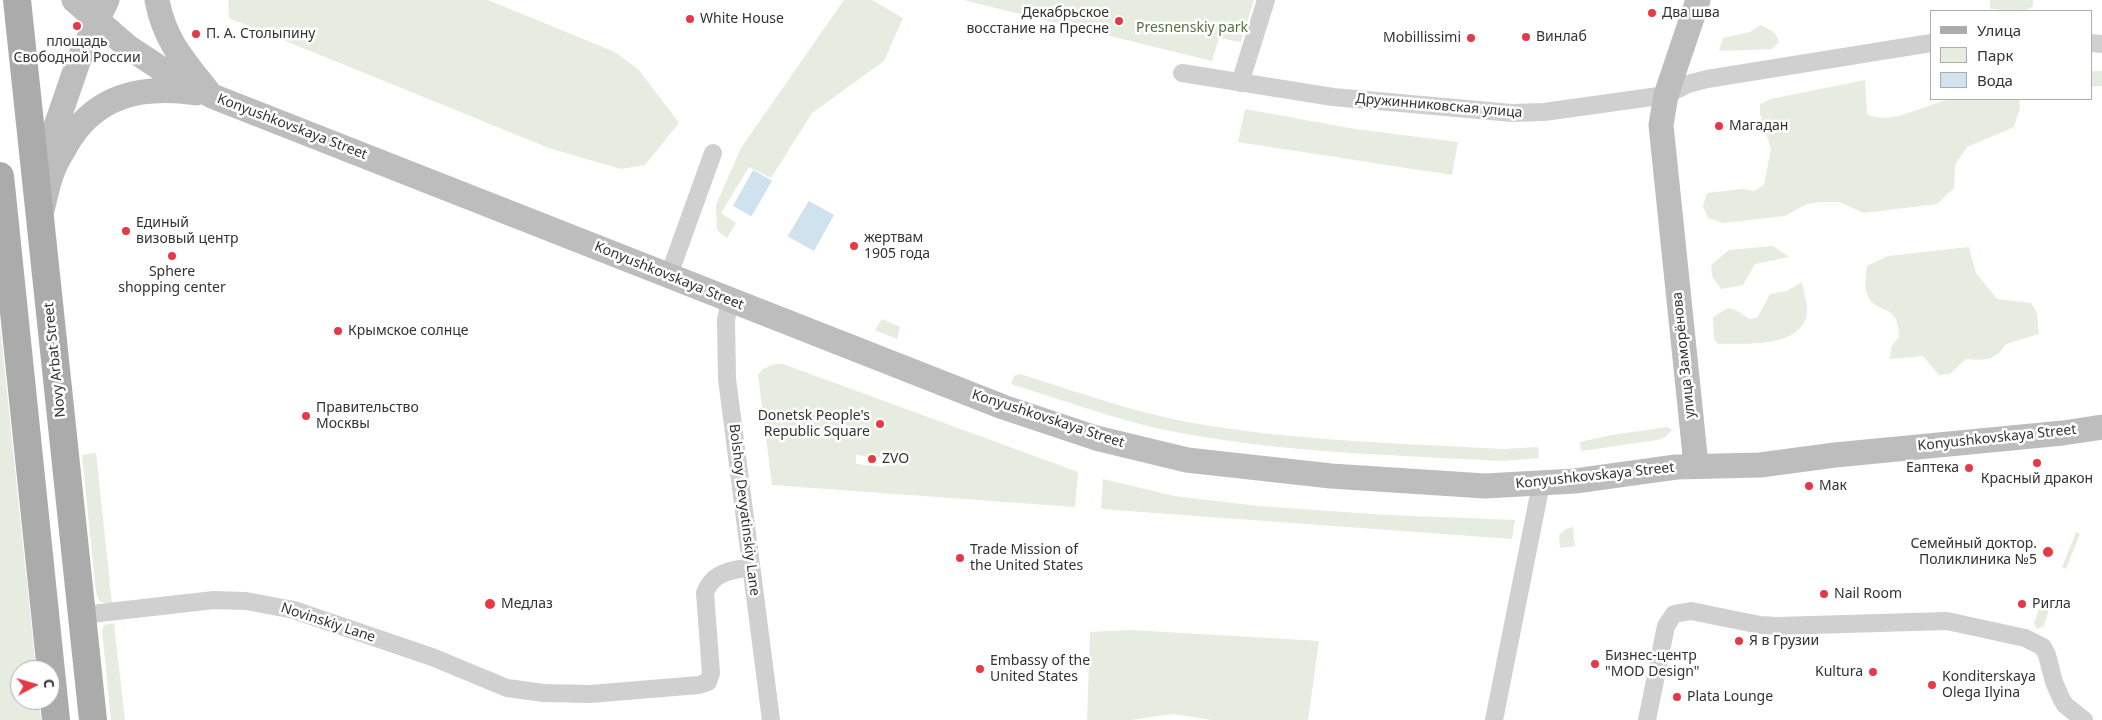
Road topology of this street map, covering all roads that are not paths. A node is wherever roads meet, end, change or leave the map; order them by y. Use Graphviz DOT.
graph roads {
  1 [pos="17,0"];
  2 [pos="157,0"];
  3 [pos="1266,0"];
  4 [pos="1698,0"];
  5 [pos="92,7"];
  6 [pos="1930,43"];
  7 [pos="1182,73"];
  8 [pos="1240,83"];
  9 [pos="1666,95"];
  10 [pos="212,96"];
  11 [pos="713,153"];
  12 [pos="0,177"];
  13 [pos="37,182"];
  14 [pos="40,216"];
  15 [pos="669,275"];
  16 [pos="730,300"];
  17 [pos="2102,426"];
  18 [pos="1696,465"];
  19 [pos="1541,484"];
  20 [pos="751,567"];
  21 [pos="82,615"];
  22 [pos="56,720"];
  23 [pos="93,720"];
  24 [pos="771,720"];
  25 [pos="1494,720"];
  26 [pos="1648,720"];
  27 [pos="2084,720"];
  1 -- 13 [label="main road, Novy Arbat Street"];
  2 -- 10 [label="main road"];
  3 -- 8 [label="street"];
  4 -- 9 [label="main road, улица Заморёнова"];
  5 -- 10 [label="main road, Konyushkovskaya Street"];
  5 -- 13 [label="main road"];
  6 -- 9 [label="street, Дружинниковская улица"];
  7 -- 8 [label="street, Дружинниковская улица"];
  8 -- 9 [label="street, Дружинниковская улица"];
  9 -- 18 [label="main road, улица Заморёнова"];
  10 -- 14 [label="main road"];
  10 -- 15 [label="main road, Konyushkovskaya Street"];
  11 -- 15 [label="street"];
  12 -- 22 [label="main road"];
  13 -- 14 [label="main road, Novy Arbat Street"];
  14 -- 21 [label="main road, Novy Arbat Street"];
  15 -- 16 [label="main road, Konyushkovskaya Street"];
  16 -- 19 [label="main road, Konyushkovskaya Street"];
  16 -- 20 [label="street, Bolshoy Devyatinskiy Lane"];
  17 -- 18 [label="main road, Konyushkovskaya Street"];
  18 -- 19 [label="main road, Konyushkovskaya Street"];
  19 -- 25 [label="street"];
  20 -- 21 [label="street, Novinskiy Lane"];
  20 -- 24 [label="street, Bolshoy Devyatinskiy Lane"];
  21 -- 23 [label="main road, Novy Arbat Street"];
  26 -- 27 [label="street"];
}
